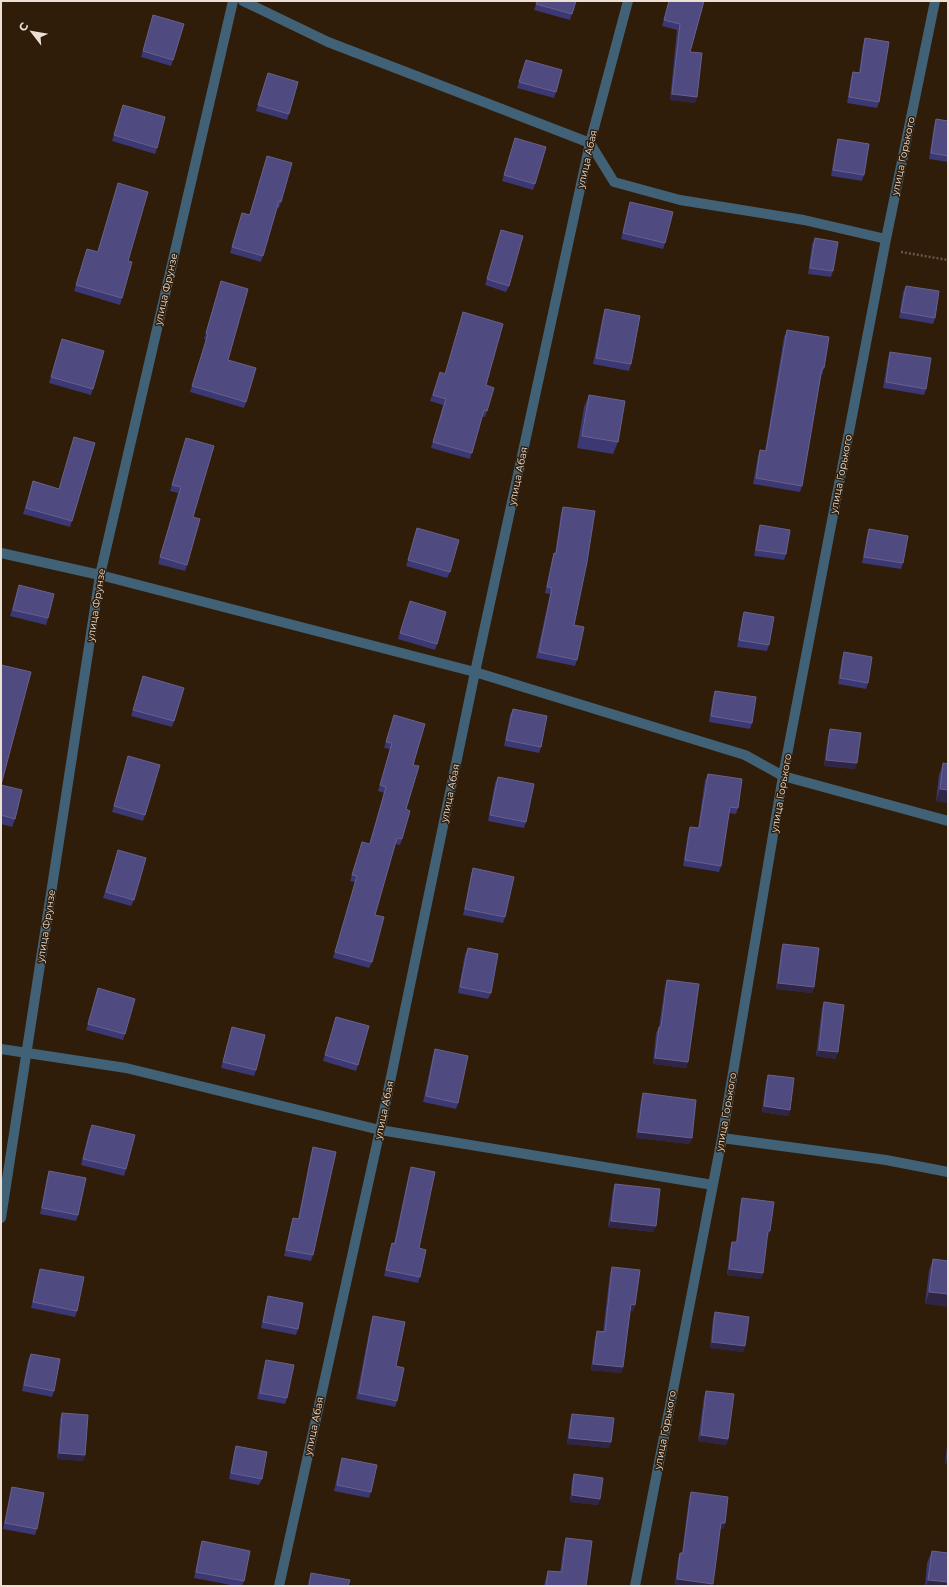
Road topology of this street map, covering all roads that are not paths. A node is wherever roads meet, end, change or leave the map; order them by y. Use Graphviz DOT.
graph roads {
  1 [pos="233,1"];
  2 [pos="242,1"];
  3 [pos="628,1"];
  4 [pos="935,1"];
  5 [pos="590,143"];
  6 [pos="885,244"];
  7 [pos="1,553"];
  8 [pos="100,575"];
  9 [pos="475,672"];
  10 [pos="783,776"];
  11 [pos="948,821"];
  12 [pos="1,1049"];
  13 [pos="26,1053"];
  14 [pos="380,1130"];
  15 [pos="722,1138"];
  16 [pos="948,1172"];
  17 [pos="713,1185"];
  18 [pos="1,1218"];
  19 [pos="279,1586"];
  20 [pos="635,1586"];
  1 -- 8 [label="street, улица Фрунзе"];
  2 -- 5 [label="street"];
  3 -- 5 [label="street, улица Абая"];
  4 -- 6 [label="street, улица Горького"];
  5 -- 6 [label="street"];
  5 -- 9 [label="street, улица Абая"];
  6 -- 10 [label="street, улица Горького"];
  7 -- 8 [label="street"];
  8 -- 9 [label="street"];
  8 -- 13 [label="street, улица Фрунзе"];
  9 -- 10 [label="street"];
  9 -- 14 [label="street, улица Абая"];
  10 -- 11 [label="street"];
  10 -- 15 [label="street, улица Горького"];
  12 -- 13 [label="street"];
  13 -- 14 [label="street"];
  13 -- 18 [label="street, улица Фрунзе"];
  14 -- 17 [label="street"];
  14 -- 19 [label="street, улица Абая"];
  15 -- 16 [label="street"];
  15 -- 17 [label="street, улица Горького"];
  17 -- 20 [label="street, улица Горького"];
}
